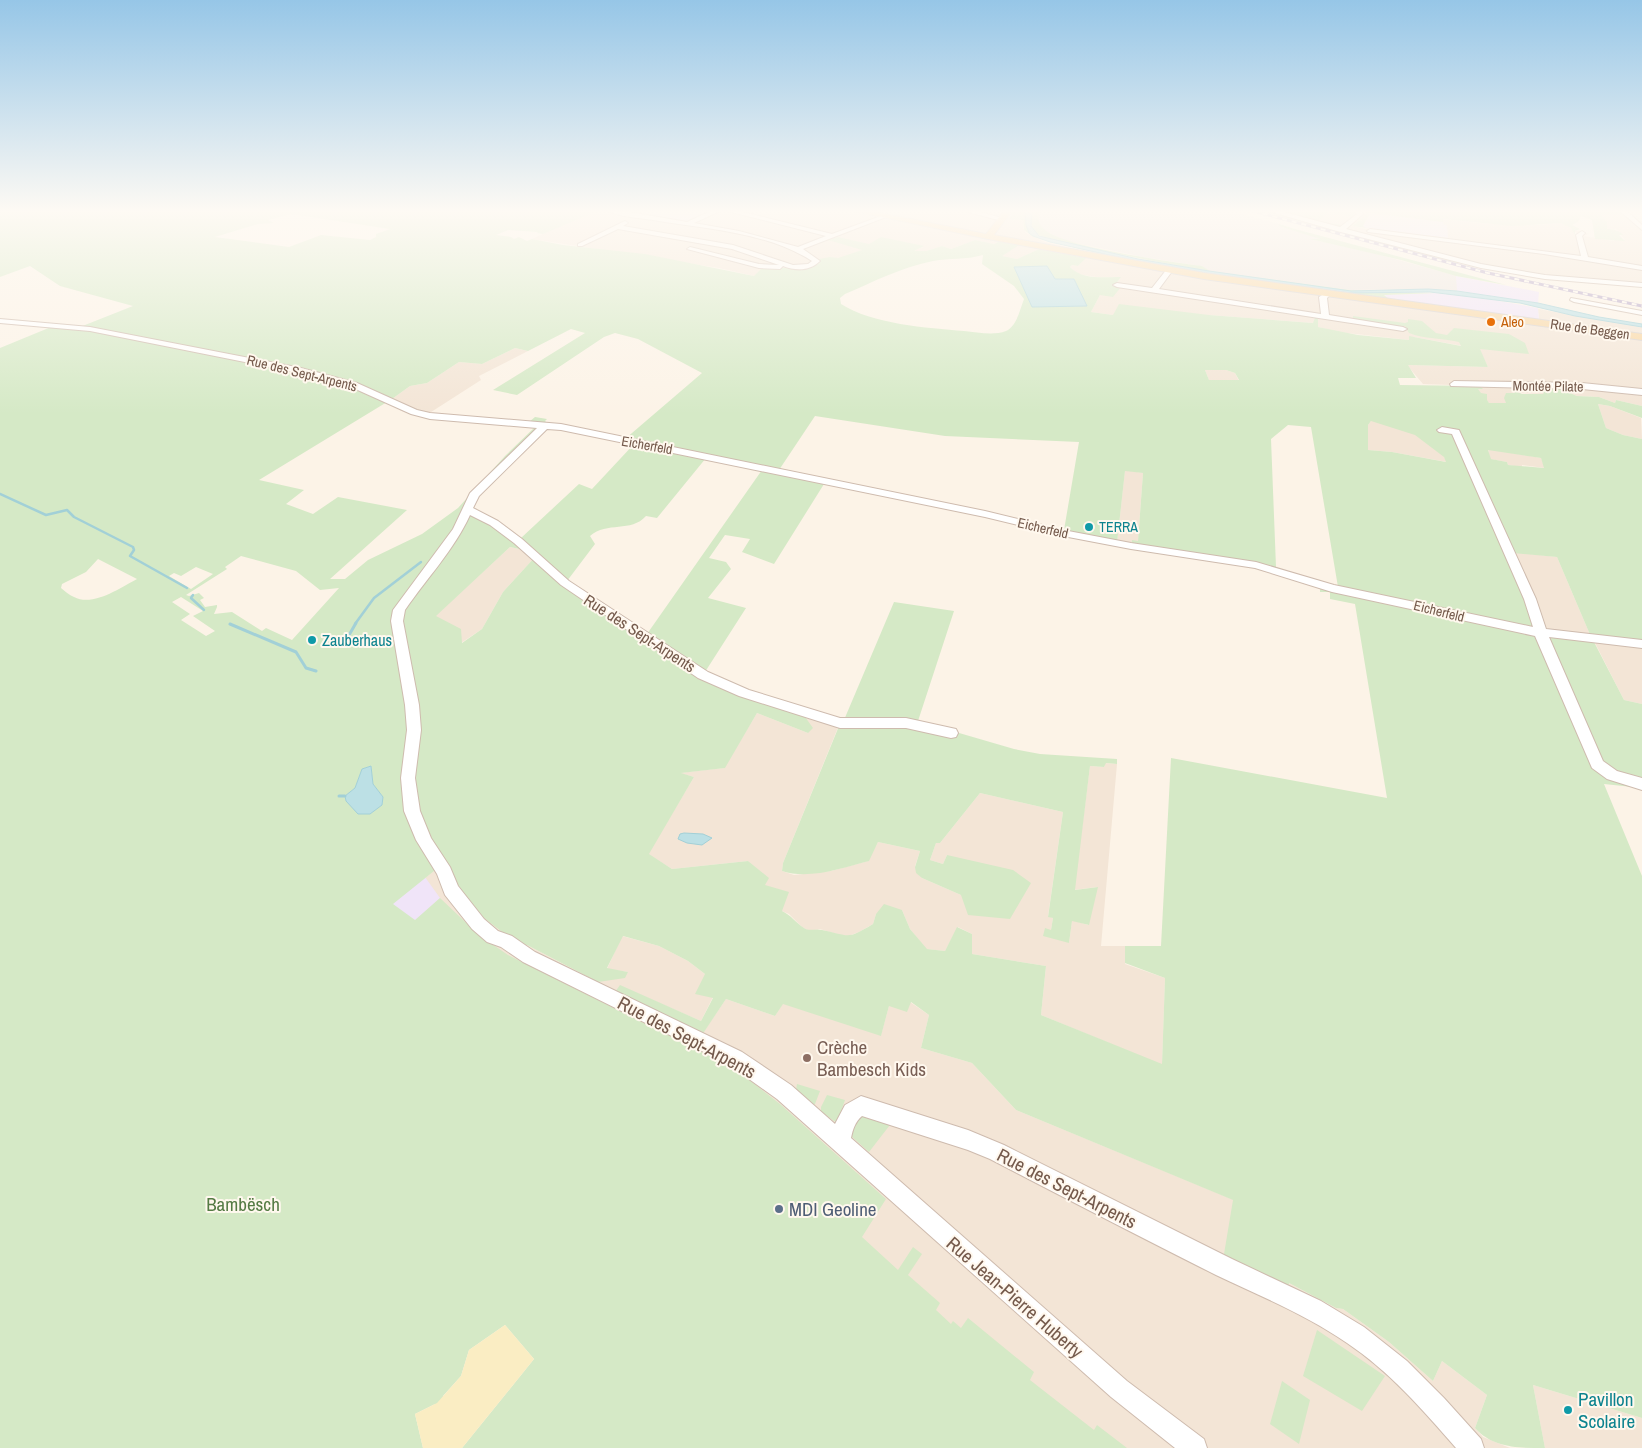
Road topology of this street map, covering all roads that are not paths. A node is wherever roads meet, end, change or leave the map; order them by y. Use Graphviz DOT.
graph roads {
  1 [pos="1163,279"];
  2 [pos="1226,279"];
  3 [pos="1568,279"];
  4 [pos="1117,285"];
  5 [pos="1642,285"];
  6 [pos="1154,291"];
  7 [pos="1327,294"];
  8 [pos="1574,300"];
  9 [pos="1642,313"];
  10 [pos="1325,318"];
  11 [pos="0,321"];
  12 [pos="1403,329"];
  13 [pos="1642,336"];
  14 [pos="1454,384"];
  15 [pos="1642,391"];
  16 [pos="545,425"];
  17 [pos="1442,430"];
  18 [pos="467,509"];
  19 [pos="1540,634"];
  20 [pos="1642,644"];
  21 [pos="951,733"];
  22 [pos="1642,784"];
  23 [pos="840,1140"];
  24 [pos="1474,1447"];
  25 [pos="1195,1448"];
  1 -- 6 [label="street"];
  2 -- 7 [label="main road, Rue de Beggen"];
  3 -- 5 [label="street"];
  4 -- 6 [label="street"];
  6 -- 10 [label="street"];
  7 -- 10 [label="street"];
  7 -- 13 [label="main road, Rue de Beggen"];
  8 -- 9 [label="street"];
  10 -- 12 [label="street"];
  11 -- 16 [label="street, Rue des Sept-Arpents"];
  14 -- 15 [label="street, Montée Pilate"];
  16 -- 18 [label="street, Rue des Sept-Arpents"];
  16 -- 19 [label="street, Eicherfeld"];
  17 -- 19 [label="street"];
  18 -- 21 [label="street, Rue des Sept-Arpents"];
  18 -- 23 [label="street, Rue des Sept-Arpents"];
  19 -- 20 [label="street, Eicherfeld"];
  19 -- 22 [label="street"];
  23 -- 24 [label="street, Rue des Sept-Arpents"];
  23 -- 25 [label="street, Rue Jean-Pierre Huberty"];
}
